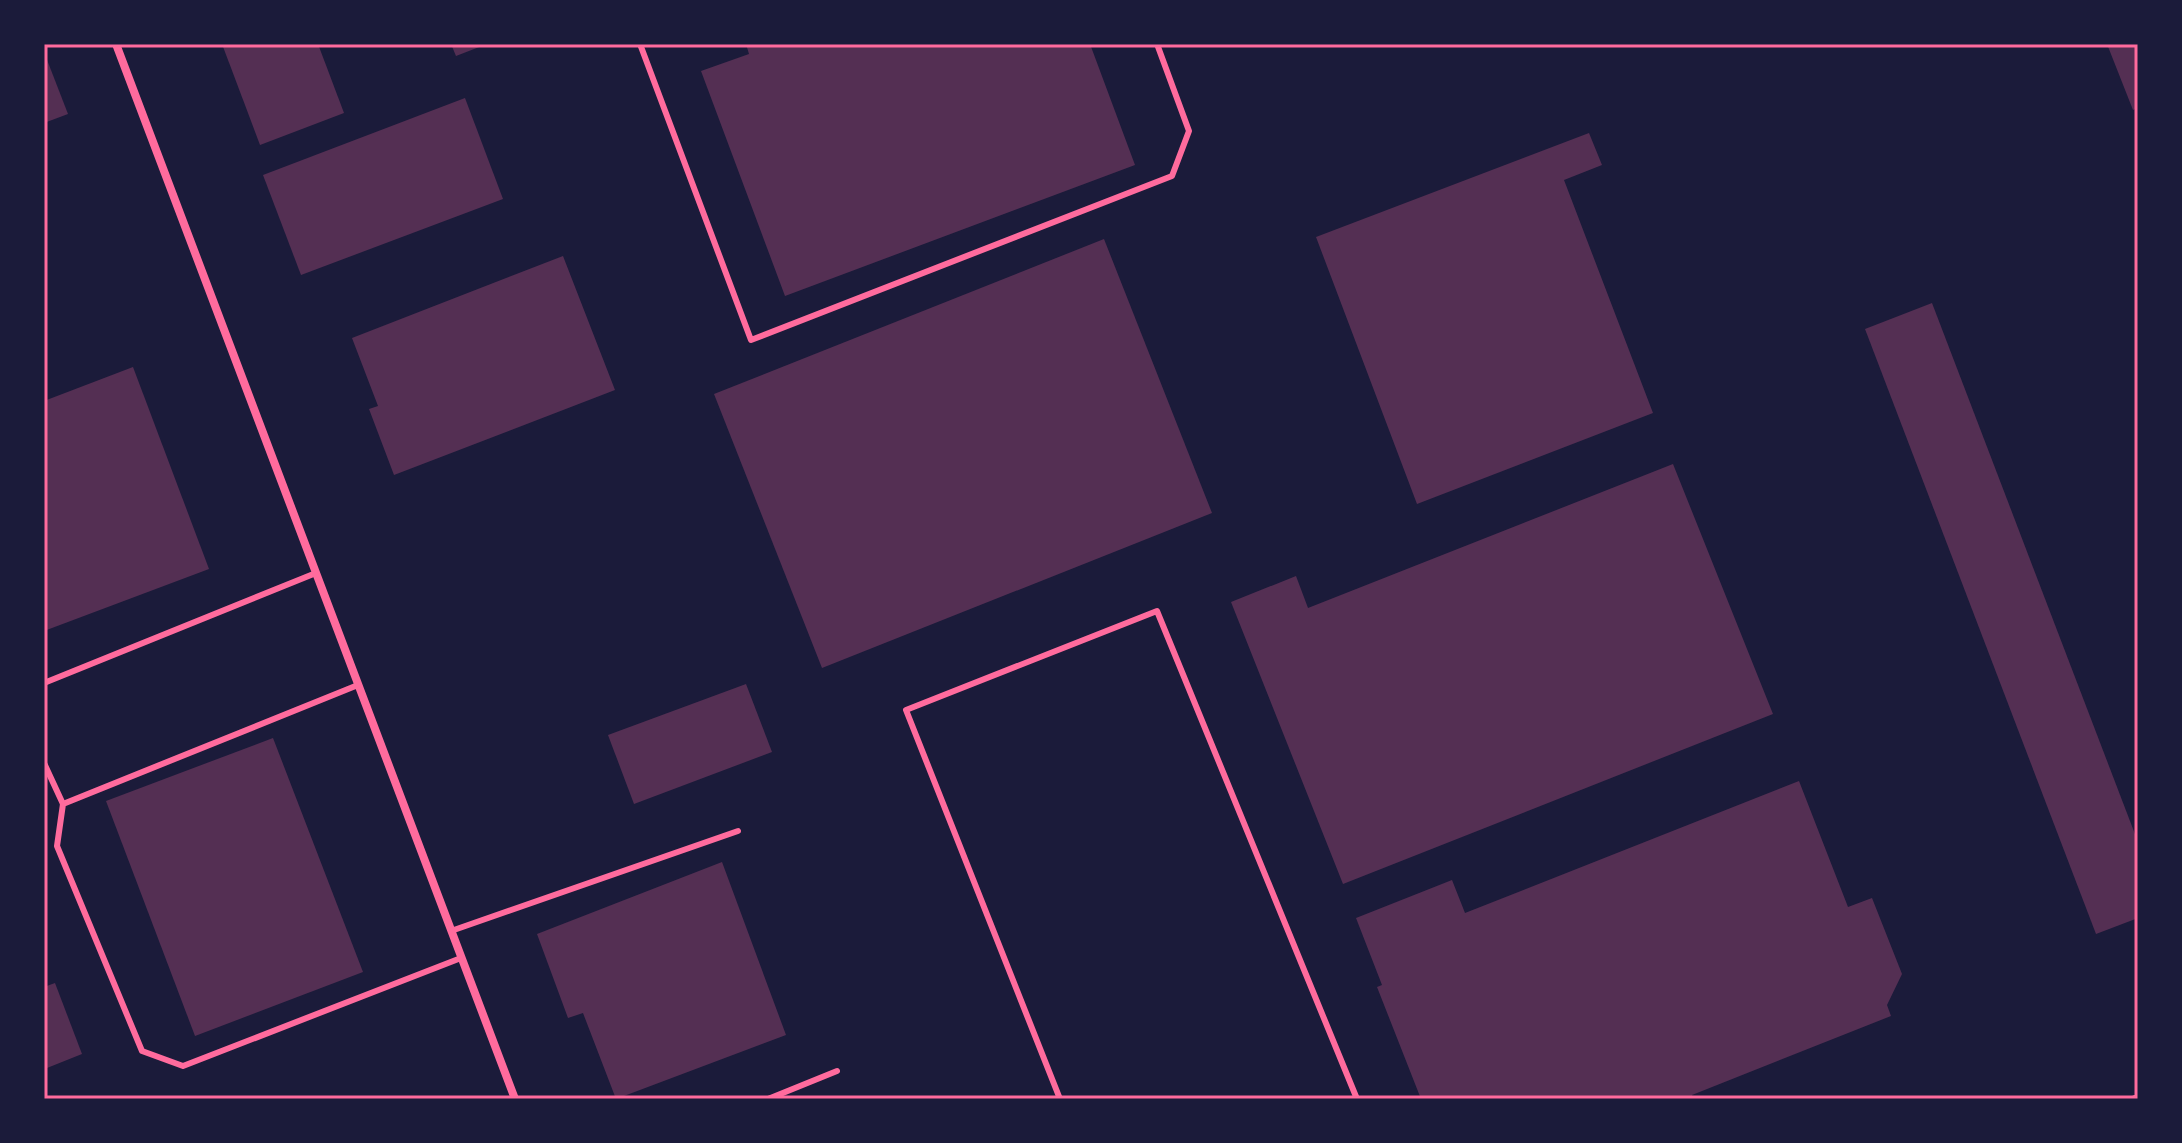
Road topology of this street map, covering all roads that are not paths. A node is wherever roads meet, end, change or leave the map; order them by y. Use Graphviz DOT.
graph roads {
  1 [pos="116,44"];
  2 [pos="640,44"];
  3 [pos="1157,44"];
  4 [pos="316,573"];
  5 [pos="44,683"];
  6 [pos="358,685"];
  7 [pos="44,763"];
  8 [pos="63,804"];
  9 [pos="738,831"];
  10 [pos="451,931"];
  11 [pos="461,958"];
  12 [pos="837,1071"];
  13 [pos="515,1099"];
  14 [pos="768,1099"];
  15 [pos="1060,1099"];
  16 [pos="1357,1099"];
  1 -- 4 [label="street"];
  2 -- 3 [label="lane"];
  4 -- 5 [label="lane"];
  4 -- 6 [label="street"];
  6 -- 8 [label="lane"];
  6 -- 10 [label="street"];
  7 -- 8 [label="lane"];
  8 -- 11 [label="lane"];
  9 -- 10 [label="lane"];
  10 -- 11 [label="street"];
  11 -- 13 [label="street"];
  12 -- 14 [label="lane"];
  15 -- 16 [label="lane"];
}
